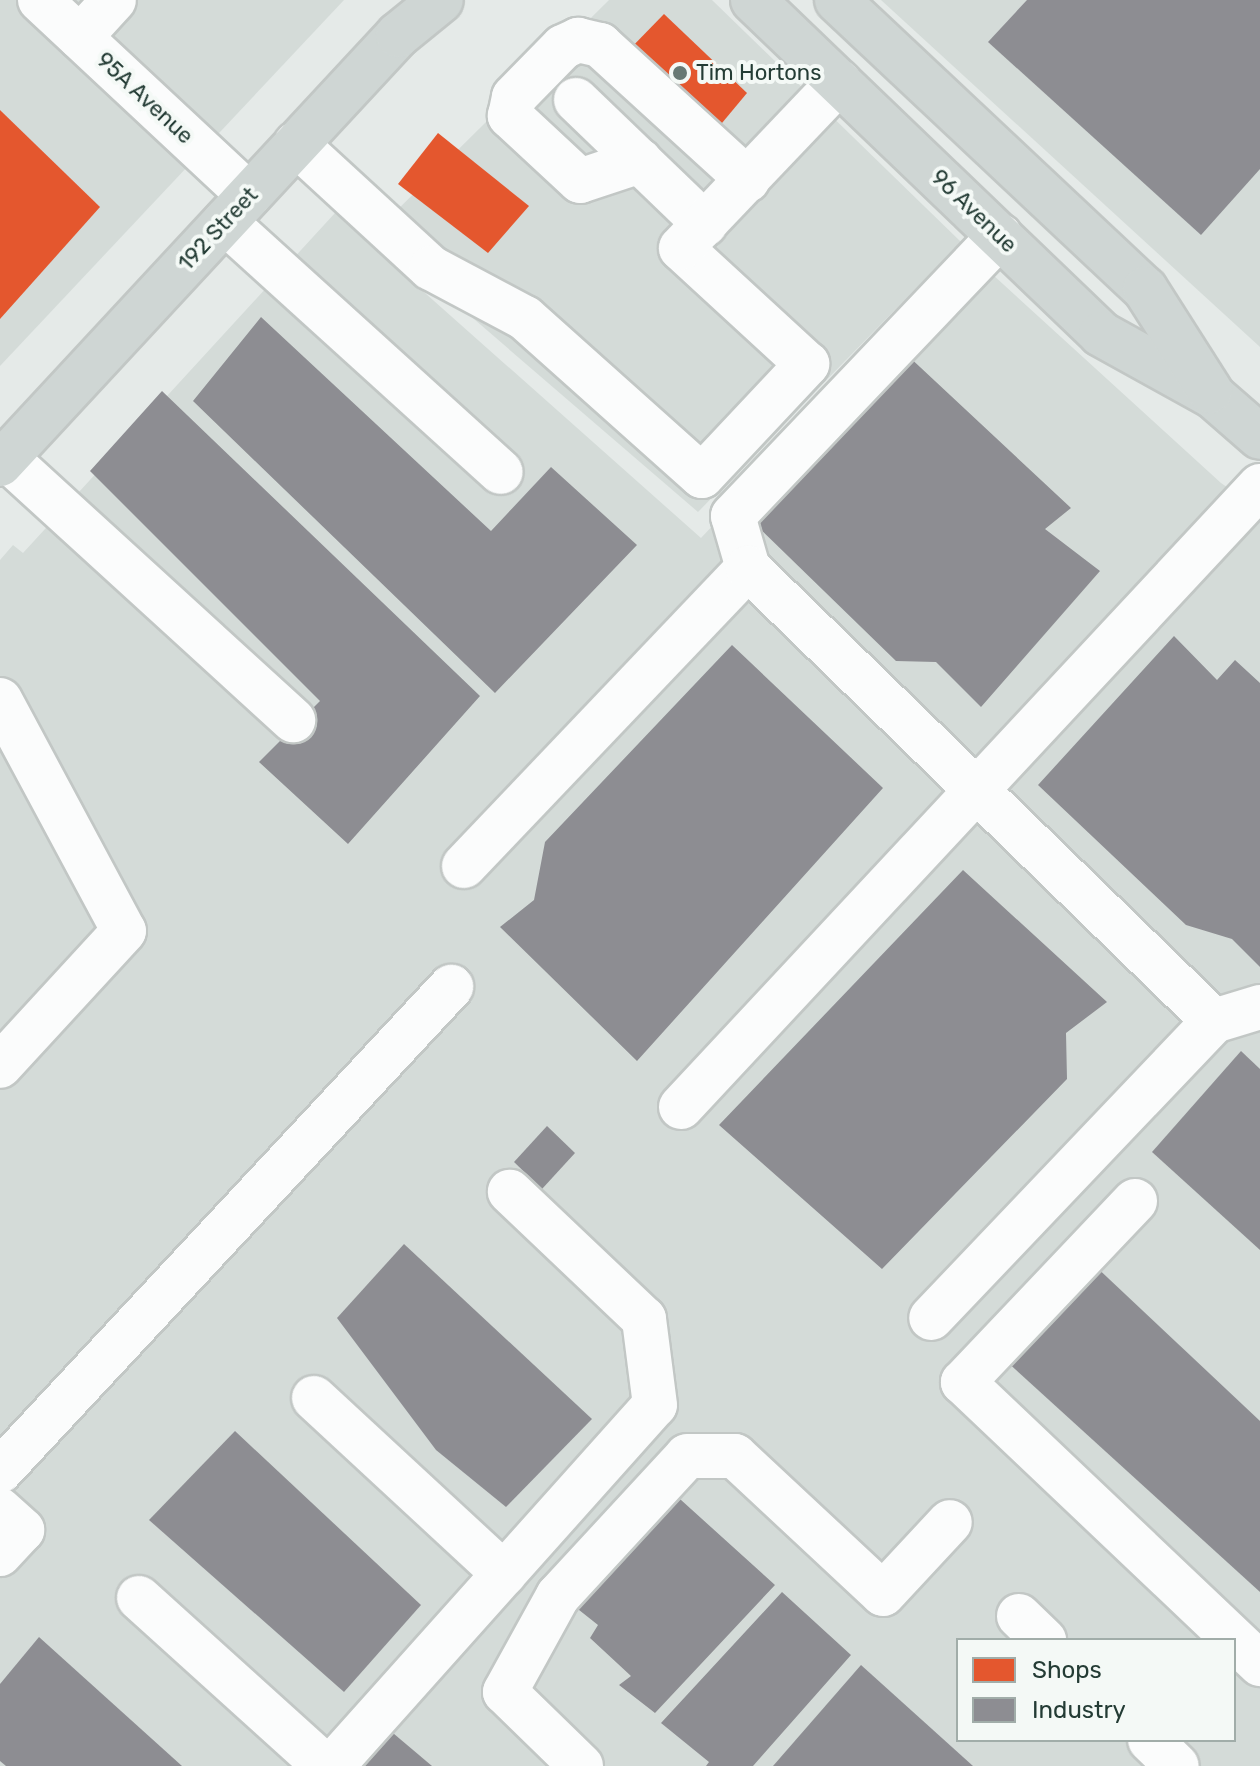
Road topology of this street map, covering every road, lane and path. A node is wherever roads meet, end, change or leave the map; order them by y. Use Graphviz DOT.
graph roads {
  1 [pos="40,0"];
  2 [pos="114,0"];
  3 [pos="441,0"];
  4 [pos="753,0"];
  5 [pos="837,0"];
  6 [pos="80,37"];
  7 [pos="839,82"];
  8 [pos="576,100"];
  9 [pos="296,144"];
  10 [pos="640,161"];
  11 [pos="748,180"];
  12 [pos="237,209"];
  13 [pos="705,224"];
  14 [pos="1000,236"];
  15 [pos="1213,396"];
  16 [pos="1260,437"];
  17 [pos="3,461"];
  18 [pos="501,472"];
  19 [pos="1259,489"];
  20 [pos="748,568"];
  21 [pos="0,700"];
  22 [pos="293,720"];
  23 [pos="976,791"];
  24 [pos="464,866"];
  25 [pos="451,987"];
  26 [pos="1260,1007"];
  27 [pos="1214,1021"];
  28 [pos="0,1066"];
  29 [pos="681,1107"];
  30 [pos="510,1192"];
  31 [pos="1135,1201"];
  32 [pos="931,1318"];
  33 [pos="314,1398"];
  34 [pos="0,1471"];
  35 [pos="0,1510"];
  36 [pos="950,1522"];
  37 [pos="0,1554"];
  38 [pos="504,1574"];
  39 [pos="139,1598"];
  40 [pos="1233,1638"];
  41 [pos="1236,1641"];
  42 [pos="1260,1664"];
  43 [pos="1152,1742"];
  44 [pos="325,1766"];
  45 [pos="332,1766"];
  46 [pos="581,1766"];
  47 [pos="1177,1766"];
  1 -- 6 [label="street, 95A Avenue"];
  2 -- 6 [label="street"];
  3 -- 9 [label="main road, 192 Street"];
  4 -- 7 [label="main road, 96 Avenue"];
  5 -- 15 [label="main road, 96 Avenue"];
  6 -- 12 [label="street, 95A Avenue"];
  7 -- 11 [label="street"];
  7 -- 14 [label="main road, 96 Avenue"];
  8 -- 10 [label="street"];
  9 -- 12 [label="main road, 192 Street"];
  9 -- 13 [label="street"];
  10 -- 11 [label="street"];
  10 -- 13 [label="street"];
  11 -- 13 [label="street"];
  12 -- 17 [label="main road, 192 Street"];
  12 -- 18 [label="street, 95A Avenue"];
  14 -- 15 [label="main road, 96 Avenue"];
  14 -- 20 [label="street"];
  15 -- 16 [label="main road, 96 Avenue"];
  17 -- 22 [label="street"];
  19 -- 23 [label="street"];
  20 -- 23 [label="street"];
  20 -- 24 [label="street"];
  21 -- 28 [label="street"];
  23 -- 27 [label="street"];
  23 -- 29 [label="street"];
  25 -- 34 [label="street"];
  26 -- 27 [label="street"];
  27 -- 32 [label="street"];
  30 -- 38 [label="street"];
  31 -- 40 [label="street"];
  33 -- 38 [label="street"];
  35 -- 37 [label="street"];
  36 -- 46 [label="street"];
  38 -- 45 [label="street"];
  39 -- 44 [label="street"];
  41 -- 42 [label="street"];
  43 -- 47 [label="street"];
}
